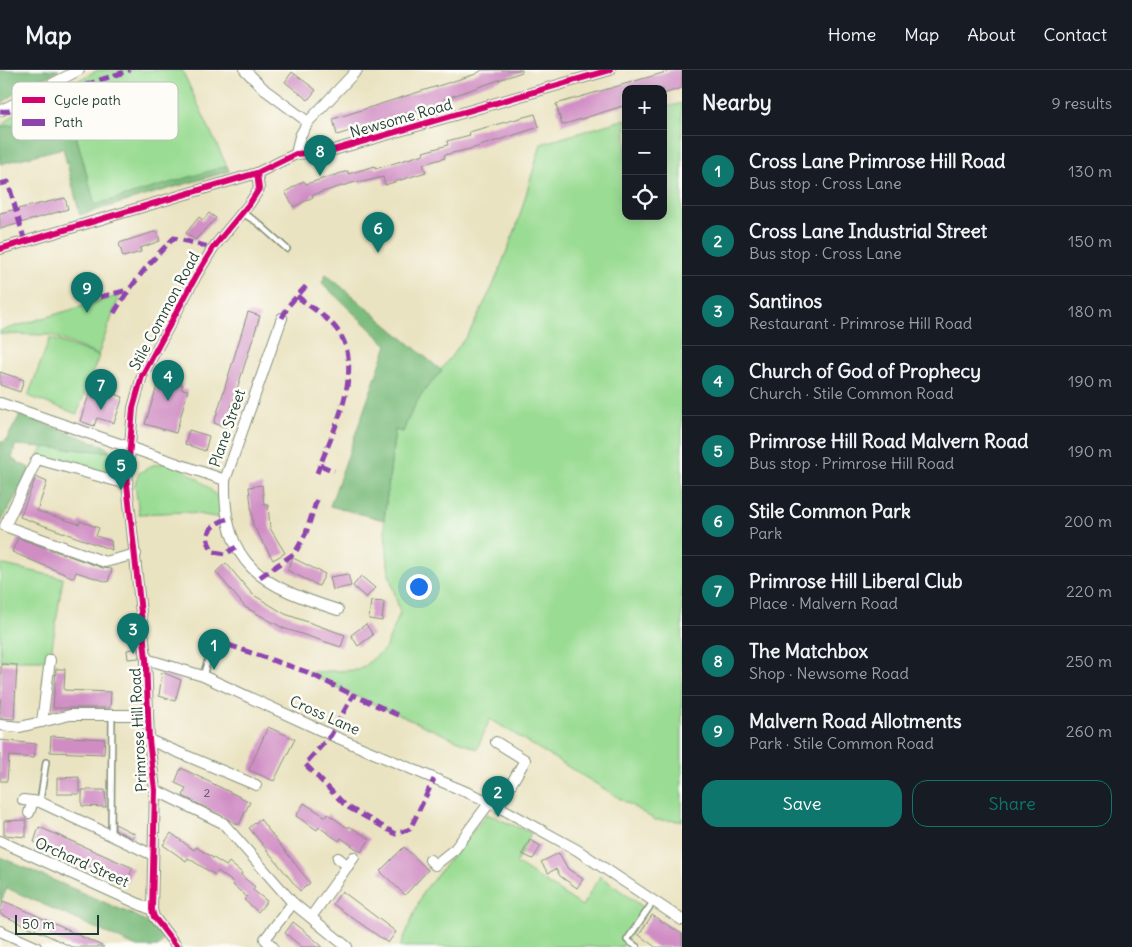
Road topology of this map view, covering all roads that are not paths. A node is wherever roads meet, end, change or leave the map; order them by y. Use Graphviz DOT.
graph roads {
  1 [pos="79,70"];
  2 [pos="245,70"];
  3 [pos="357,70"];
  4 [pos="610,70"];
  5 [pos="56,82"];
  6 [pos="12,105"];
  7 [pos="0,111"];
  8 [pos="308,122"];
  9 [pos="296,154"];
  10 [pos="258,173"];
  11 [pos="242,213"];
  12 [pos="0,248"];
  13 [pos="287,249"];
  14 [pos="282,318"];
  15 [pos="0,403"];
  16 [pos="128,446"];
  17 [pos="225,480"];
  18 [pos="127,484"];
  19 [pos="136,554"];
  20 [pos="338,610"];
  21 [pos="214,640"];
  22 [pos="146,659"];
  23 [pos="50,660"];
  24 [pos="203,676"];
  25 [pos="112,714"];
  26 [pos="148,715"];
  27 [pos="42,722"];
  28 [pos="0,725"];
  29 [pos="149,740"];
  30 [pos="496,742"];
  31 [pos="46,762"];
  32 [pos="256,785"];
  33 [pos="155,790"];
  34 [pos="32,801"];
  35 [pos="494,804"];
  36 [pos="29,813"];
  37 [pos="111,836"];
  38 [pos="0,841"];
  39 [pos="153,856"];
  40 [pos="338,858"];
  41 [pos="430,860"];
  42 [pos="653,902"];
  43 [pos="292,903"];
  44 [pos="152,910"];
  45 [pos="311,918"];
  46 [pos="682,920"];
  47 [pos="0,931"];
  48 [pos="36,947"];
  49 [pos="177,947"];
  50 [pos="273,947"];
  51 [pos="347,947"];
  52 [pos="637,947"];
  1 -- 5 [label="street"];
  2 -- 8 [label="street"];
  3 -- 8 [label="street"];
  4 -- 9 [label="street, Newsome Road"];
  6 -- 7 [label="street"];
  8 -- 9 [label="street"];
  9 -- 10 [label="street, Newsome Road"];
  10 -- 11 [label="street, Stile Common Road"];
  10 -- 12 [label="street, Newsome Road"];
  11 -- 13 [label="lane"];
  11 -- 16 [label="street, Stile Common Road"];
  14 -- 17 [label="street, Plane Street"];
  15 -- 16 [label="street, Plane Street"];
  16 -- 17 [label="street, Plane Street"];
  16 -- 18 [label="street, Primrose Hill Road"];
  17 -- 20 [label="street"];
  18 -- 19 [label="street, Primrose Hill Road"];
  18 -- 19 [label="street"];
  19 -- 22 [label="street, Primrose Hill Road"];
  21 -- 24 [label="lane"];
  22 -- 24 [label="street, Cross Lane"];
  22 -- 26 [label="street, Primrose Hill Road"];
  23 -- 27 [label="street"];
  24 -- 35 [label="street, Cross Lane"];
  25 -- 26 [label="street"];
  25 -- 27 [label="street"];
  25 -- 37 [label="lane"];
  26 -- 29 [label="street, Primrose Hill Road"];
  27 -- 28 [label="street"];
  29 -- 32 [label="street"];
  29 -- 33 [label="street, Primrose Hill Road"];
  30 -- 35 [label="street"];
  31 -- 34 [label="lane"];
  33 -- 39 [label="street, Primrose Hill Road"];
  33 -- 43 [label="street"];
  34 -- 36 [label="street"];
  34 -- 37 [label="street"];
  35 -- 41 [label="street"];
  35 -- 42 [label="street, Cross Lane"];
  37 -- 39 [label="street"];
  38 -- 44 [label="street, Orchard Street"];
  39 -- 44 [label="street, Primrose Hill Road"];
  40 -- 45 [label="street"];
  42 -- 46 [label="street, Cross Lane"];
  42 -- 52 [label="lane"];
  43 -- 45 [label="street"];
  43 -- 50 [label="street"];
  44 -- 49 [label="street"];
  45 -- 51 [label="street"];
  47 -- 48 [label="street"];
}
